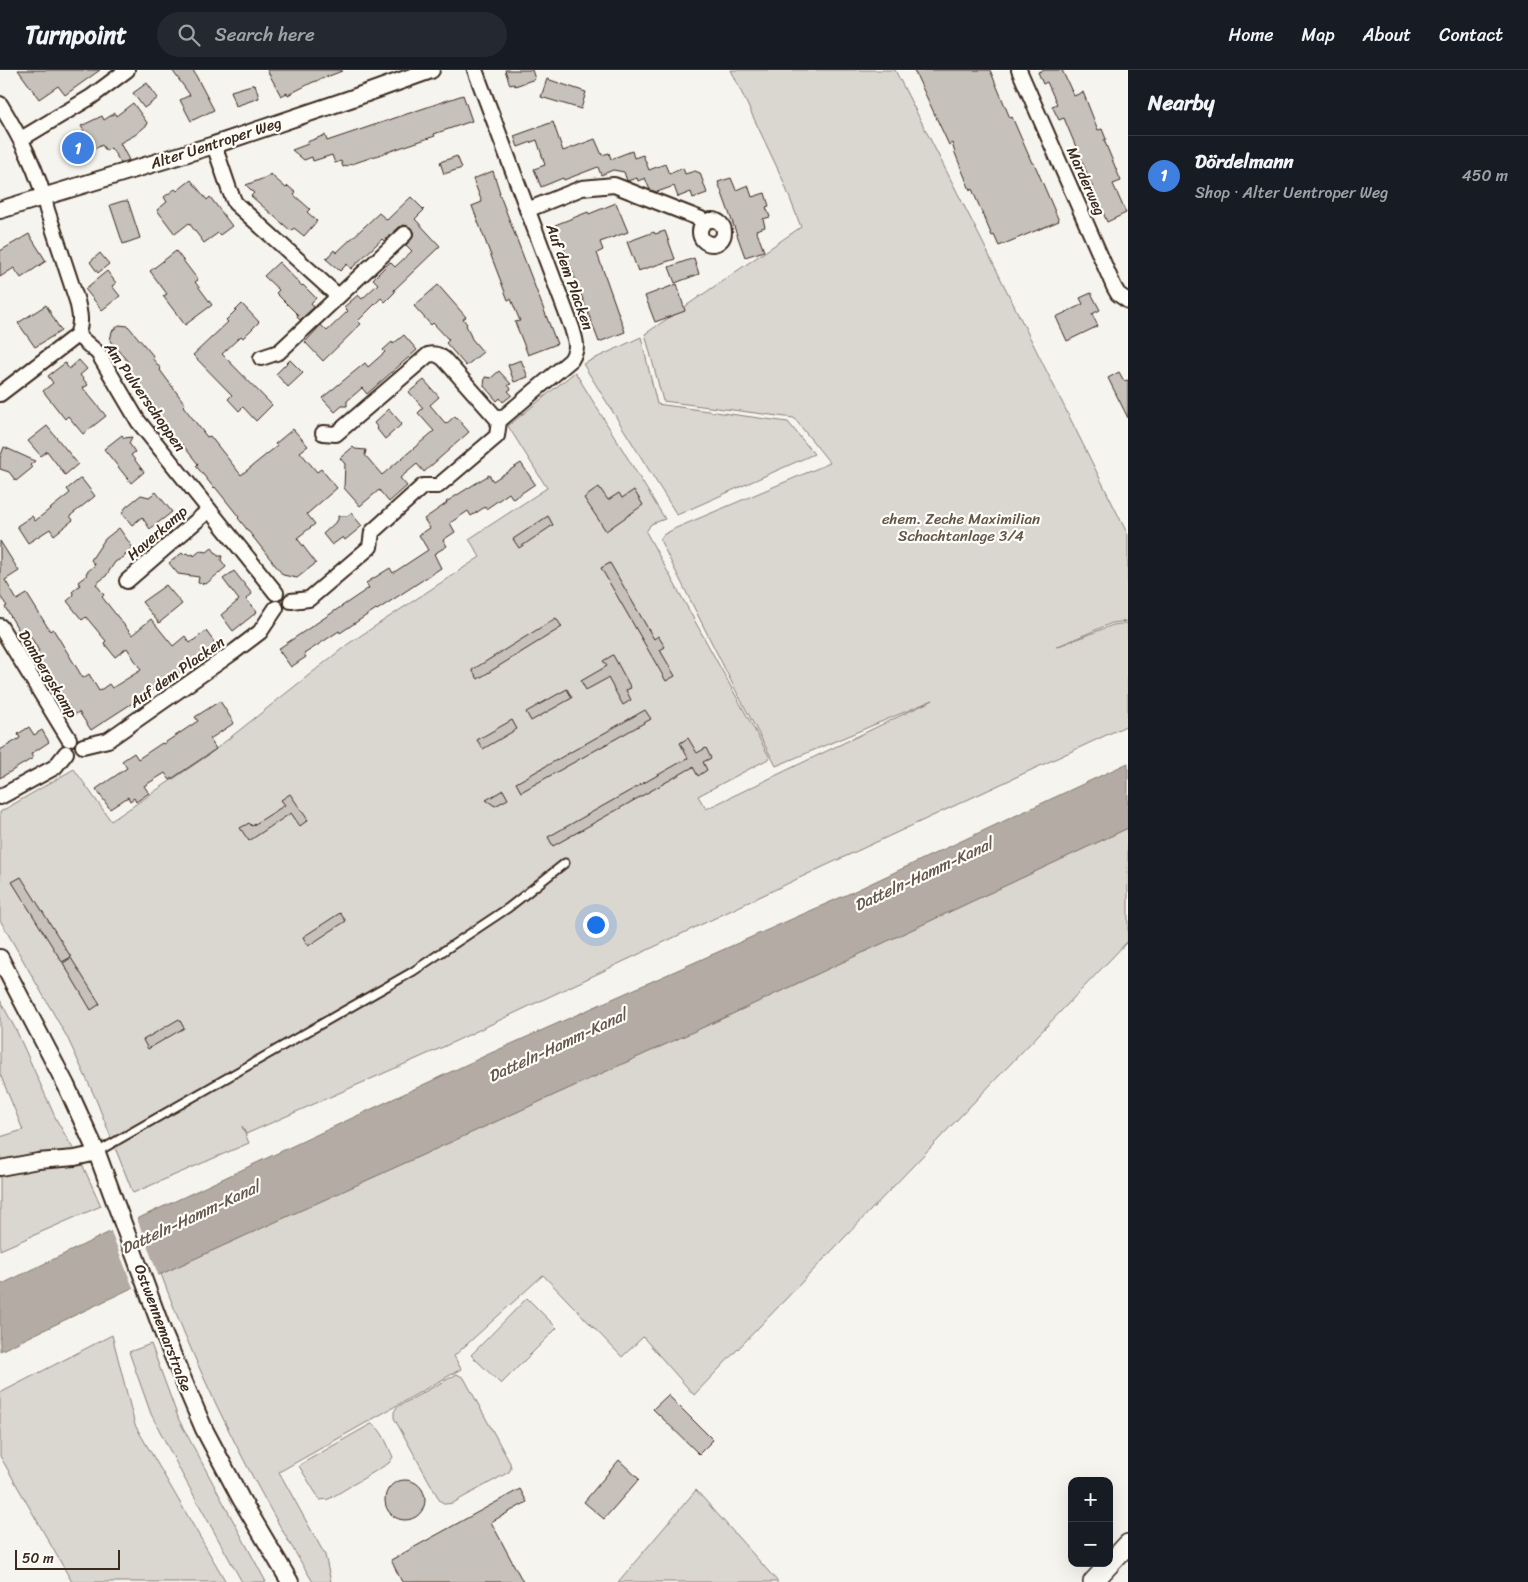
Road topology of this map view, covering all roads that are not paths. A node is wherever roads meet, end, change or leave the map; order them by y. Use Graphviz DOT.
graph roads {
  1 [pos="127,70"];
  2 [pos="430,70"];
  3 [pos="475,70"];
  4 [pos="1020,70"];
  5 [pos="0,104"];
  6 [pos="21,139"];
  7 [pos="214,145"];
  8 [pos="44,196"];
  9 [pos="0,210"];
  10 [pos="527,210"];
  11 [pos="703,223"];
  12 [pos="405,234"];
  13 [pos="338,296"];
  14 [pos="1128,302"];
  15 [pos="77,335"];
  16 [pos="261,358"];
  17 [pos="0,394"];
  18 [pos="499,421"];
  19 [pos="323,433"];
  20 [pos="208,510"];
  21 [pos="127,581"];
  22 [pos="276,593"];
  23 [pos="292,600"];
  24 [pos="276,608"];
  25 [pos="0,626"];
  26 [pos="69,739"];
  27 [pos="83,746"];
  28 [pos="66,753"];
  29 [pos="0,797"];
  30 [pos="565,863"];
  31 [pos="0,958"];
  32 [pos="97,1153"];
  33 [pos="0,1168"];
  34 [pos="1128,1544"];
  35 [pos="290,1582"];
  36 [pos="1093,1582"];
  1 -- 6 [label="street"];
  2 -- 7 [label="street, Alter Uentroper Weg"];
  3 -- 10 [label="street, Auf dem Placken"];
  4 -- 14 [label="street, Marderweg"];
  5 -- 6 [label="street"];
  6 -- 8 [label="street"];
  7 -- 8 [label="street, Alter Uentroper Weg"];
  7 -- 13 [label="street"];
  8 -- 9 [label="street, Alter Uentroper Weg"];
  8 -- 15 [label="street"];
  10 -- 11 [label="street"];
  10 -- 18 [label="street, Auf dem Placken"];
  12 -- 13 [label="street"];
  13 -- 16 [label="street"];
  15 -- 17 [label="street"];
  15 -- 20 [label="street, Am Pulverschoppen"];
  18 -- 19 [label="street"];
  18 -- 23 [label="street, Auf dem Placken"];
  20 -- 21 [label="street, Haverkamp"];
  20 -- 22 [label="street, Am Pulverschoppen"];
  22 -- 23 [label="street"];
  22 -- 24 [label="street"];
  23 -- 24 [label="street"];
  24 -- 27 [label="street, Auf dem Placken"];
  25 -- 26 [label="street, Dambergskamp"];
  26 -- 27 [label="street"];
  26 -- 28 [label="street"];
  27 -- 28 [label="street, Auf dem Placken"];
  28 -- 29 [label="street, Auf dem Placken"];
  30 -- 32 [label="lane"];
  31 -- 32 [label="street, Ostwennemarstraße"];
  32 -- 33 [label="street"];
  32 -- 35 [label="street, Ostwennemarstraße"];
  34 -- 36 [label="main road"];
}
